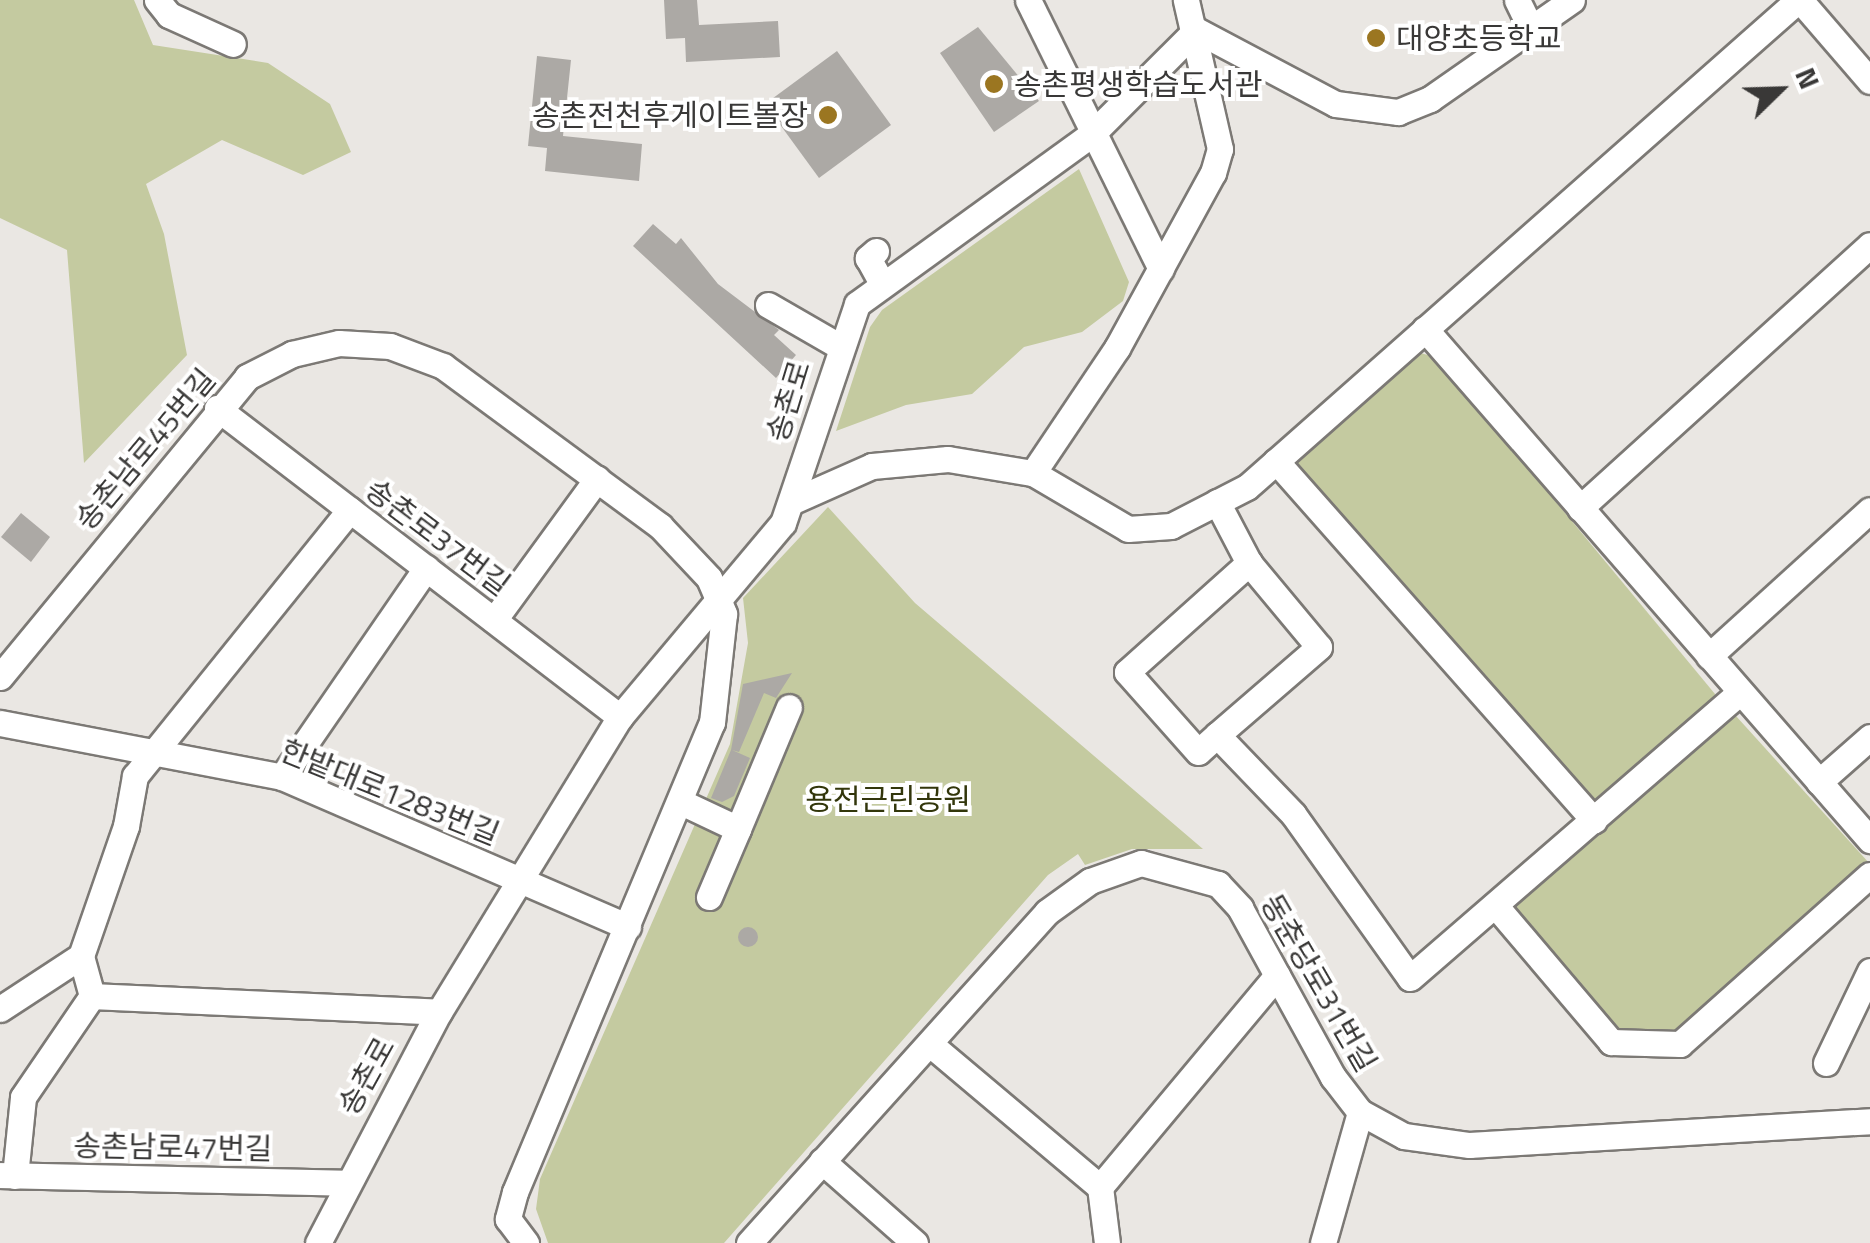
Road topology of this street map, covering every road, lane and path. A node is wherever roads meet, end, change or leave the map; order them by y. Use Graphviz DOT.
graph roads {
  1 [pos="157,0"];
  2 [pos="1028,0"];
  3 [pos="1186,0"];
  4 [pos="1517,0"];
  5 [pos="1572,0"];
  6 [pos="1799,0"];
  7 [pos="1196,30"];
  8 [pos="1532,31"];
  9 [pos="233,44"];
  10 [pos="1870,81"];
  11 [pos="1092,134"];
  12 [pos="1870,245"];
  13 [pos="876,251"];
  14 [pos="1162,269"];
  15 [pos="882,283"];
  16 [pos="768,305"];
  17 [pos="1425,329"];
  18 [pos="839,346"];
  19 [pos="217,408"];
  20 [pos="1276,461"];
  21 [pos="1032,473"];
  22 [pos="597,479"];
  23 [pos="793,501"];
  24 [pos="1217,502"];
  25 [pos="1580,508"];
  26 [pos="350,510"];
  27 [pos="1870,510"];
  28 [pos="1249,563"];
  29 [pos="426,568"];
  30 [pos="718,596"];
  31 [pos="494,620"];
  32 [pos="1709,656"];
  33 [pos="0,677"];
  34 [pos="1740,692"];
  35 [pos="789,708"];
  36 [pos="620,717"];
  37 [pos="0,724"];
  38 [pos="1217,735"];
  39 [pos="1870,737"];
  40 [pos="157,756"];
  41 [pos="282,778"];
  42 [pos="1819,782"];
  43 [pos="681,802"];
  44 [pos="1594,821"];
  45 [pos="738,830"];
  46 [pos="1870,840"];
  47 [pos="1870,875"];
  48 [pos="517,879"];
  49 [pos="710,898"];
  50 [pos="1495,906"];
  51 [pos="628,927"];
  52 [pos="81,956"];
  53 [pos="1870,970"];
  54 [pos="1277,975"];
  55 [pos="92,996"];
  56 [pos="1863,1004"];
  57 [pos="0,1009"];
  58 [pos="440,1012"];
  59 [pos="930,1044"];
  60 [pos="1826,1063"];
  61 [pos="1360,1112"];
  62 [pos="1870,1121"];
  63 [pos="822,1161"];
  64 [pos="8,1176"];
  65 [pos="344,1183"];
  66 [pos="1100,1187"];
  67 [pos="502,1231"];
  68 [pos="318,1243"];
  69 [pos="526,1243"];
  70 [pos="750,1243"];
  71 [pos="916,1243"];
  72 [pos="1108,1243"];
  73 [pos="1322,1243"];
  1 -- 9 [label="street"];
  2 -- 11 [label="street"];
  3 -- 7 [label="street"];
  4 -- 8 [label="street"];
  5 -- 8 [label="street"];
  6 -- 10 [label="street"];
  6 -- 17 [label="street"];
  7 -- 8 [label="street"];
  7 -- 11 [label="street, 송촌로"];
  7 -- 14 [label="street"];
  11 -- 14 [label="street"];
  11 -- 15 [label="street, 송촌로"];
  12 -- 25 [label="street"];
  13 -- 15 [label="street"];
  14 -- 21 [label="street"];
  15 -- 18 [label="street, 송촌로"];
  16 -- 18 [label="street"];
  17 -- 20 [label="street"];
  17 -- 25 [label="street"];
  18 -- 23 [label="street, 송촌로"];
  19 -- 22 [label="street, 송촌남로45번길"];
  19 -- 26 [label="street, 송촌로37번길"];
  19 -- 33 [label="street, 송촌남로45번길"];
  20 -- 24 [label="street"];
  20 -- 44 [label="street"];
  21 -- 23 [label="street"];
  21 -- 24 [label="street"];
  22 -- 30 [label="street, 송촌남로45번길"];
  22 -- 31 [label="street"];
  23 -- 30 [label="street, 송촌로"];
  24 -- 28 [label="street"];
  25 -- 32 [label="street"];
  26 -- 29 [label="street, 송촌로37번길"];
  26 -- 40 [label="street"];
  27 -- 32 [label="street"];
  28 -- 38 [label="street"];
  28 -- 38 [label="street"];
  29 -- 31 [label="street, 송촌로37번길"];
  29 -- 41 [label="street"];
  30 -- 36 [label="street, 송촌로"];
  30 -- 43 [label="street"];
  31 -- 36 [label="street, 송촌로37번길"];
  32 -- 34 [label="street"];
  34 -- 42 [label="street"];
  34 -- 44 [label="street"];
  35 -- 45 [label="street"];
  36 -- 48 [label="street, 송촌로"];
  37 -- 40 [label="street, 한밭대로1283번길"];
  38 -- 50 [label="street"];
  39 -- 42 [label="street"];
  40 -- 41 [label="street, 한밭대로1283번길"];
  40 -- 52 [label="street"];
  41 -- 48 [label="street, 한밭대로1283번길"];
  42 -- 46 [label="street"];
  43 -- 45 [label="street"];
  43 -- 51 [label="street"];
  44 -- 50 [label="street"];
  45 -- 49 [label="street"];
  47 -- 50 [label="street"];
  48 -- 51 [label="street, 한밭대로1283번길"];
  48 -- 58 [label="street, 송촌로"];
  51 -- 67 [label="street"];
  52 -- 55 [label="street"];
  52 -- 57 [label="street"];
  53 -- 56 [label="street"];
  54 -- 59 [label="street, 동춘당로31번길"];
  54 -- 61 [label="street, 동춘당로31번길"];
  54 -- 66 [label="street"];
  55 -- 58 [label="street"];
  55 -- 64 [label="street"];
  56 -- 60 [label="street"];
  58 -- 65 [label="street, 송촌로"];
  59 -- 63 [label="street, 동춘당로31번길"];
  59 -- 66 [label="street"];
  61 -- 62 [label="street, 동춘당로31번길"];
  61 -- 73 [label="street"];
  63 -- 70 [label="street, 동춘당로31번길"];
  63 -- 71 [label="street"];
  64 -- 65 [label="street, 송촌남로47번길"];
  65 -- 68 [label="street, 송촌로"];
  66 -- 72 [label="street"];
  67 -- 69 [label="street"];
}
